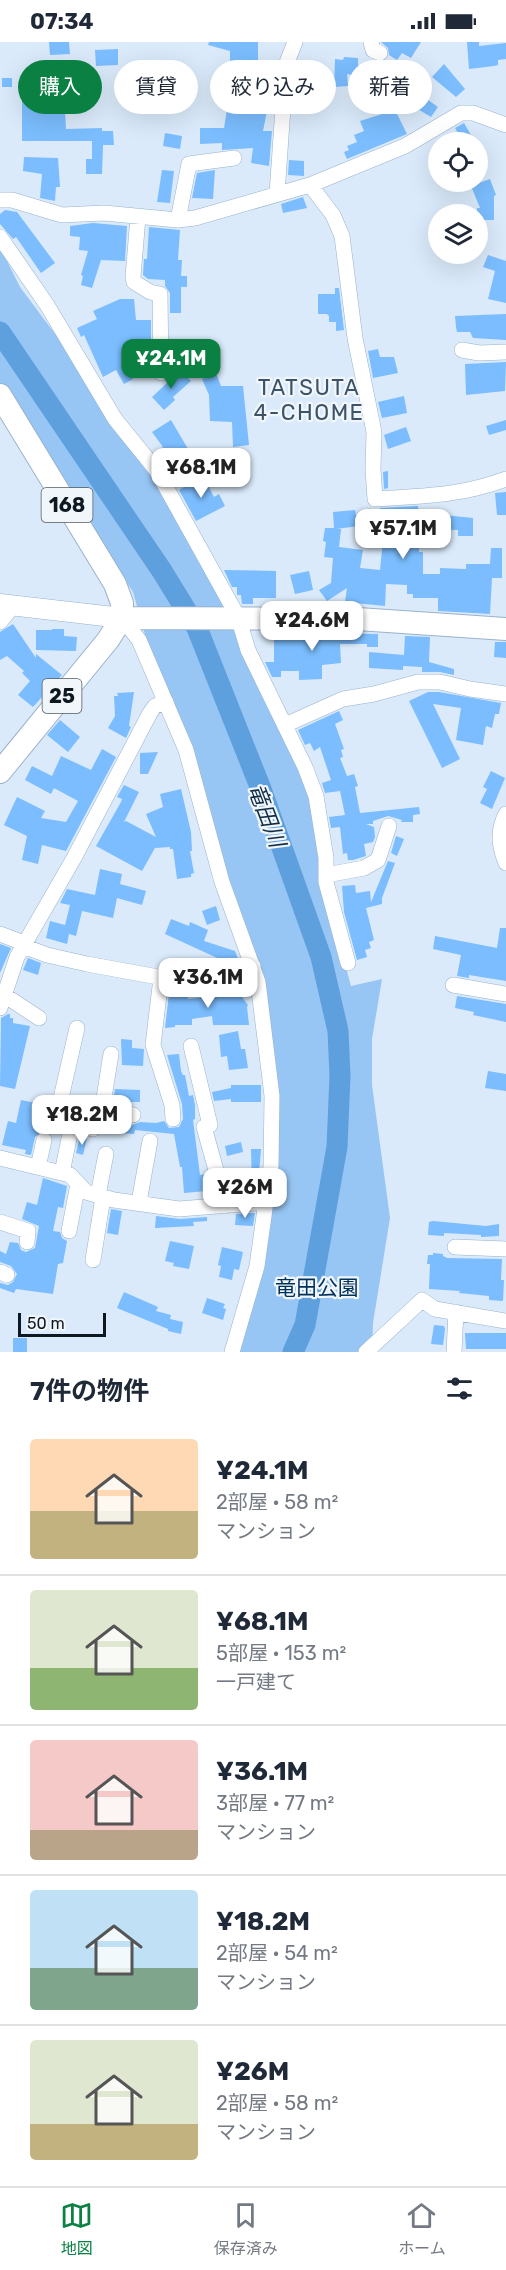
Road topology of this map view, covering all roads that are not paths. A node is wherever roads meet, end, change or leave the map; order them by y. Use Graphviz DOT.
graph roads {
  1 [pos="295,42"];
  2 [pos="506,125"];
  3 [pos="234,158"];
  4 [pos="310,184"];
  5 [pos="277,194"];
  6 [pos="0,200"];
  7 [pos="138,217"];
  8 [pos="178,220"];
  9 [pos="0,237"];
  10 [pos="462,350"];
  11 [pos="506,352"];
  12 [pos="161,373"];
  13 [pos="0,395"];
  14 [pos="506,479"];
  15 [pos="7,605"];
  16 [pos="230,617"];
  17 [pos="122,618"];
  18 [pos="0,622"];
  19 [pos="506,629"];
  20 [pos="506,694"];
  21 [pos="166,702"];
  22 [pos="285,725"];
  23 [pos="0,772"];
  24 [pos="506,814"];
  25 [pos="389,826"];
  26 [pos="506,862"];
  27 [pos="326,875"];
  28 [pos="0,934"];
  29 [pos="24,945"];
  30 [pos="348,963"];
  31 [pos="253,966"];
  32 [pos="161,978"];
  33 [pos="453,985"];
  34 [pos="506,994"];
  35 [pos="1,1000"];
  36 [pos="39,1018"];
  37 [pos="76,1028"];
  38 [pos="192,1046"];
  39 [pos="111,1054"];
  40 [pos="102,1110"];
  41 [pos="133,1114"];
  42 [pos="173,1119"];
  43 [pos="72,1124"];
  44 [pos="44,1140"];
  45 [pos="150,1141"];
  46 [pos="106,1154"];
  47 [pos="0,1158"];
  48 [pos="38,1167"];
  49 [pos="62,1173"];
  50 [pos="78,1185"];
  51 [pos="101,1196"];
  52 [pos="139,1202"];
  53 [pos="267,1202"];
  54 [pos="226,1206"];
  55 [pos="0,1222"];
  56 [pos="69,1231"];
  57 [pos="27,1242"];
  58 [pos="454,1247"];
  59 [pos="506,1249"];
  60 [pos="93,1260"];
  61 [pos="456,1312"];
  62 [pos="506,1321"];
  63 [pos="232,1352"];
  64 [pos="366,1352"];
  65 [pos="454,1352"];
  1 -- 5 [label="street"];
  2 -- 4 [label="street"];
  3 -- 8 [label="street"];
  4 -- 5 [label="street"];
  4 -- 14 [label="street"];
  5 -- 8 [label="street"];
  6 -- 7 [label="street"];
  7 -- 8 [label="street"];
  7 -- 12 [label="street"];
  9 -- 16 [label="street"];
  10 -- 11 [label="street"];
  13 -- 17 [label="highway, 168"];
  15 -- 17 [label="main road"];
  15 -- 18 [label="street"];
  16 -- 17 [label="highway"];
  16 -- 19 [label="highway"];
  16 -- 22 [label="street"];
  17 -- 21 [label="street"];
  17 -- 23 [label="highway, 25"];
  20 -- 22 [label="street"];
  21 -- 29 [label="street"];
  21 -- 31 [label="street"];
  22 -- 27 [label="street"];
  24 -- 26 [label="street"];
  25 -- 27 [label="street"];
  27 -- 30 [label="street"];
  28 -- 29 [label="street"];
  29 -- 32 [label="street"];
  29 -- 35 [label="street"];
  31 -- 32 [label="street"];
  31 -- 53 [label="street"];
  32 -- 42 [label="street"];
  33 -- 34 [label="street"];
  35 -- 36 [label="street"];
  37 -- 43 [label="street"];
  38 -- 54 [label="street"];
  39 -- 40 [label="street"];
  40 -- 41 [label="street"];
  40 -- 43 [label="street"];
  43 -- 49 [label="street"];
  44 -- 48 [label="street"];
  45 -- 52 [label="street"];
  46 -- 51 [label="street"];
  47 -- 48 [label="street"];
  48 -- 49 [label="street"];
  49 -- 50 [label="street"];
  50 -- 51 [label="street"];
  50 -- 56 [label="street"];
  51 -- 52 [label="street"];
  51 -- 60 [label="street"];
  52 -- 54 [label="street"];
  53 -- 54 [label="street"];
  53 -- 63 [label="street"];
  55 -- 57 [label="street"];
  58 -- 59 [label="street"];
  61 -- 62 [label="street"];
  61 -- 64 [label="street"];
  61 -- 65 [label="street"];
}
